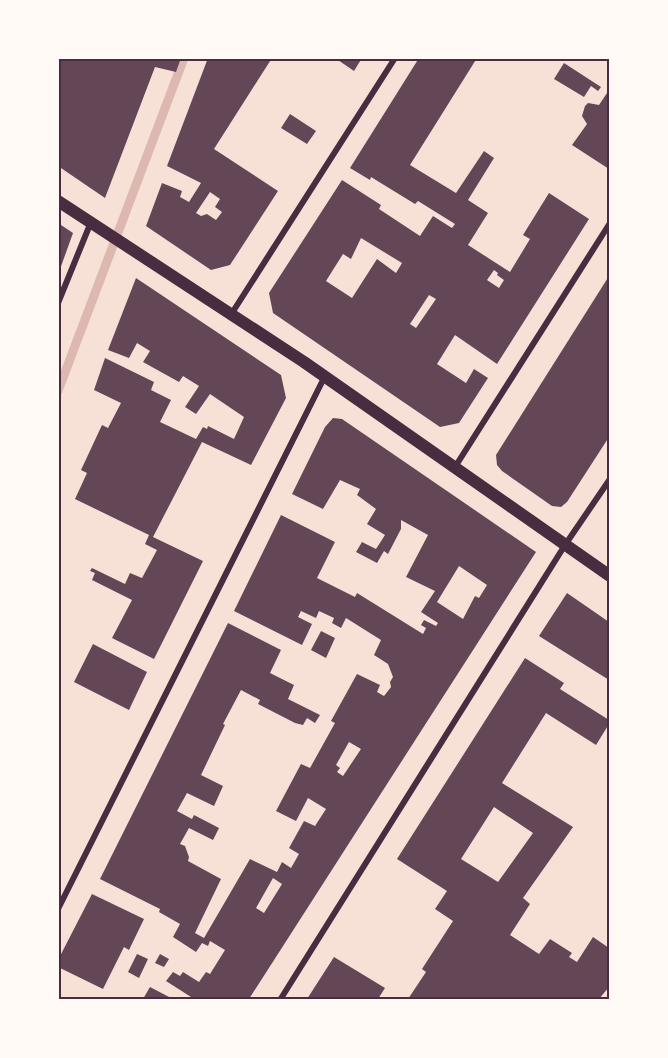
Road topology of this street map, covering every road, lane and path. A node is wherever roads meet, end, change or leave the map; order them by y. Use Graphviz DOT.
graph roads {
  1 [pos="395,58"];
  2 [pos="58,201"];
  3 [pos="91,222"];
  4 [pos="609,224"];
  5 [pos="58,303"];
  6 [pos="232,313"];
  7 [pos="325,376"];
  8 [pos="455,468"];
  9 [pos="609,479"];
  10 [pos="566,545"];
  11 [pos="609,576"];
  12 [pos="58,909"];
  13 [pos="280,999"];
  1 -- 6 [label="street"];
  2 -- 3 [label="main road"];
  3 -- 5 [label="street"];
  3 -- 6 [label="main road"];
  4 -- 8 [label="street"];
  6 -- 7 [label="main road"];
  7 -- 8 [label="main road"];
  7 -- 12 [label="street"];
  8 -- 10 [label="main road"];
  9 -- 10 [label="street"];
  10 -- 11 [label="main road"];
  10 -- 13 [label="street"];
}
